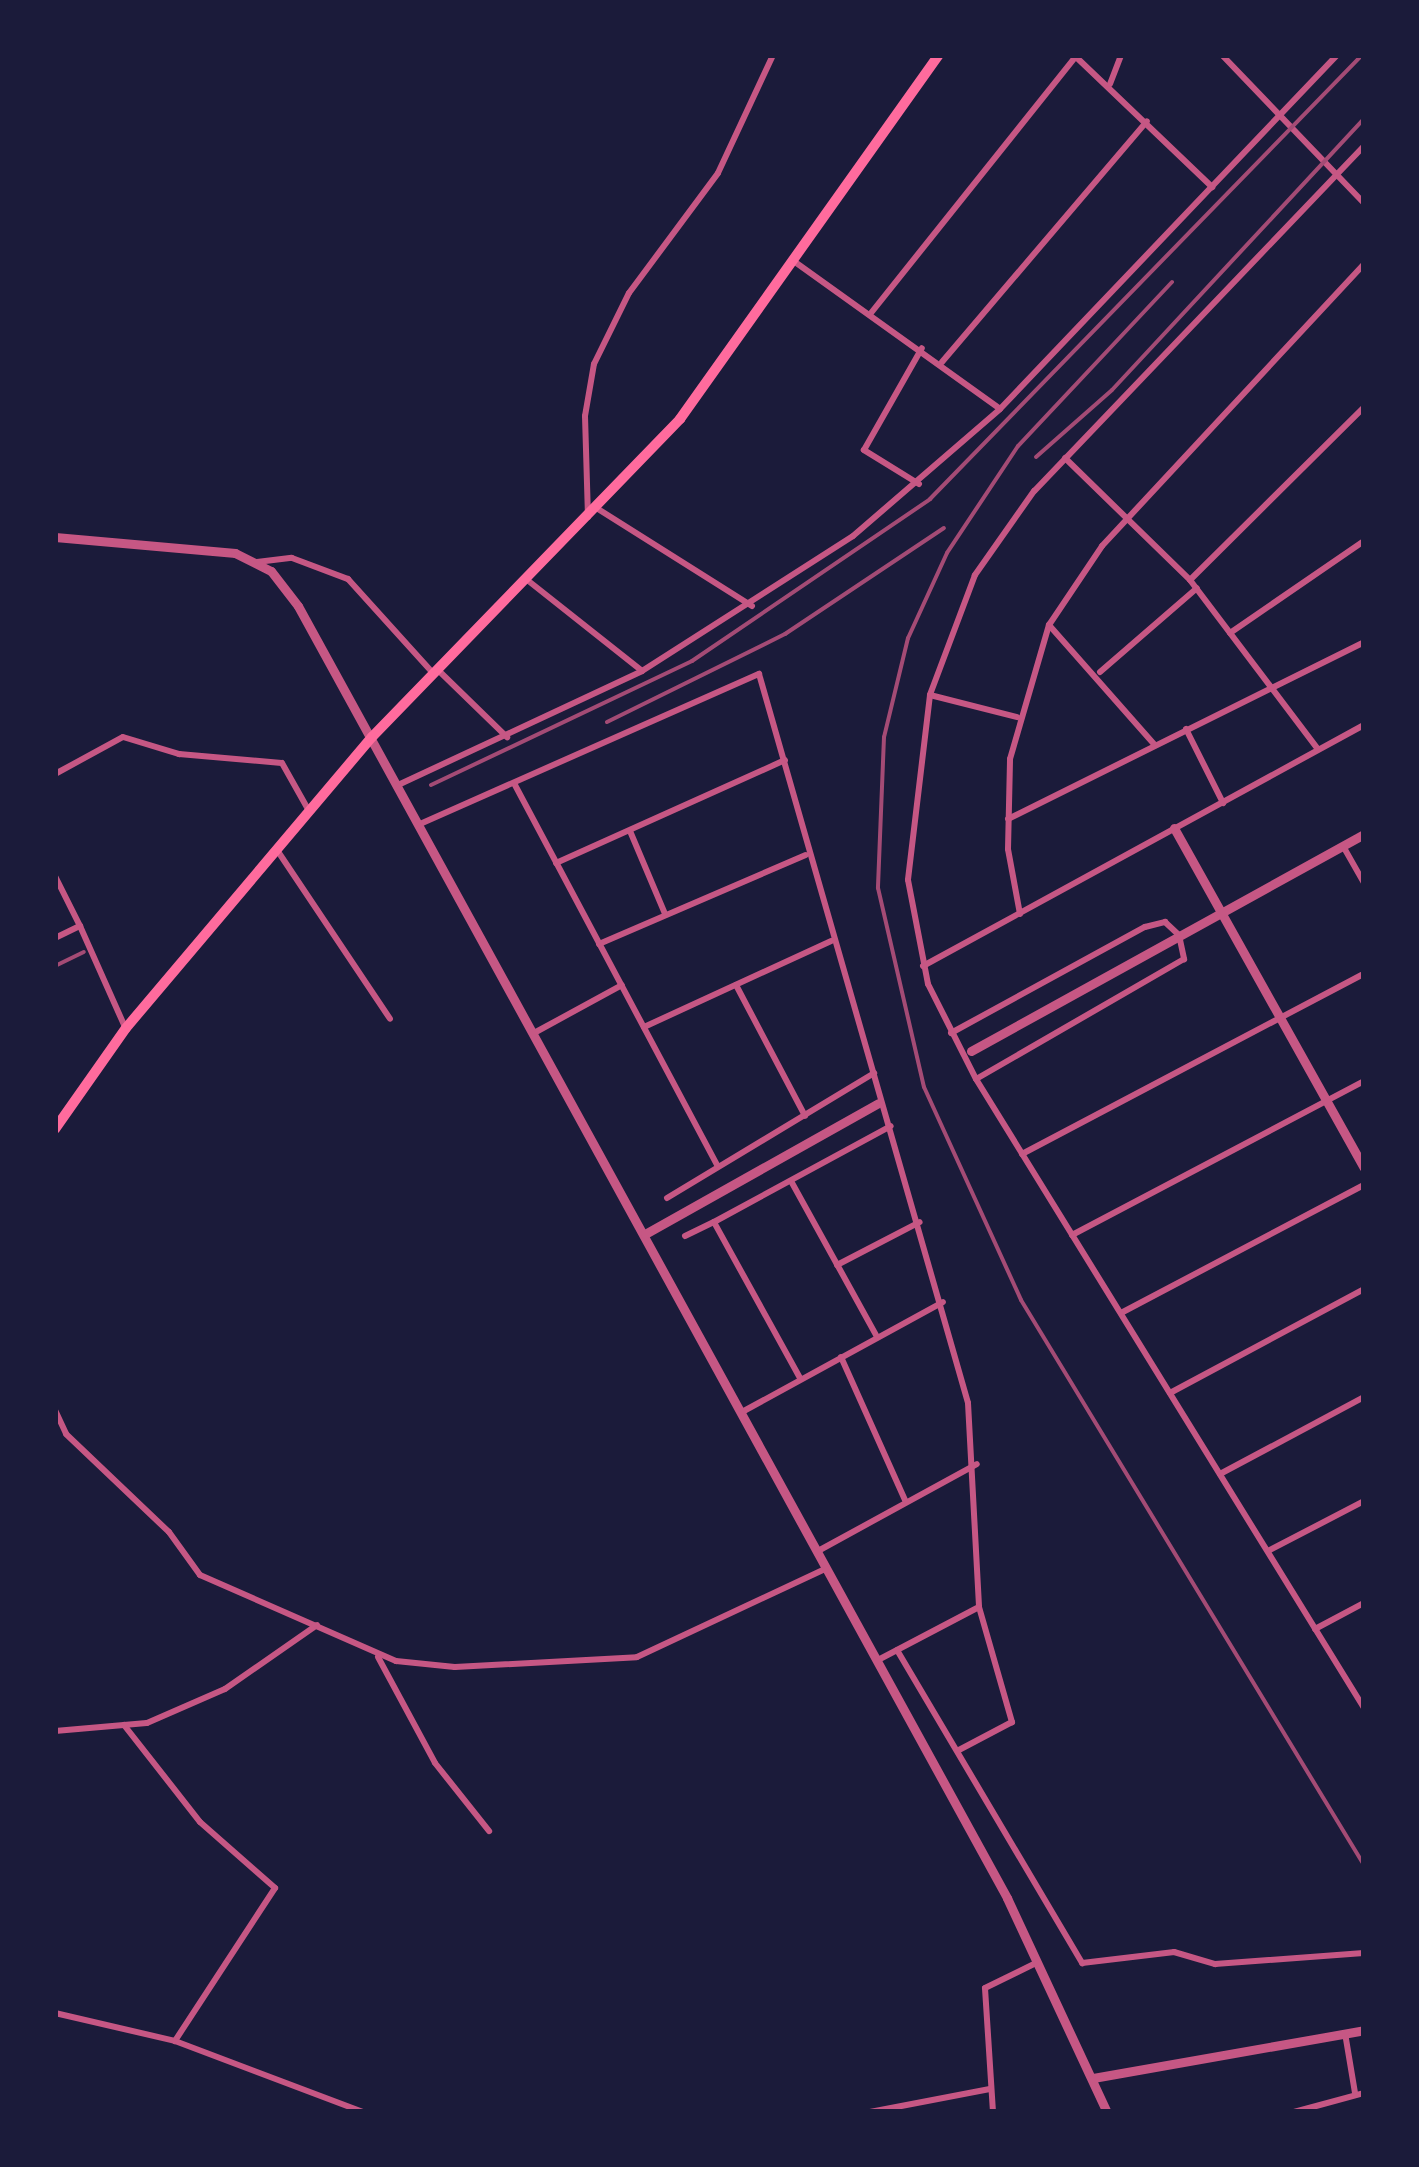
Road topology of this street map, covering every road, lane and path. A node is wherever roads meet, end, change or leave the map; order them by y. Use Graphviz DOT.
graph roads {
  1 [pos="773,55"];
  2 [pos="939,55"];
  3 [pos="1122,55"];
  4 [pos="1222,55"];
  5 [pos="1337,55"];
  6 [pos="1075,56"];
  7 [pos="1110,84"];
  8 [pos="1276,118"];
  9 [pos="1147,121"];
  10 [pos="1364,146"];
  11 [pos="1335,177"];
  12 [pos="1212,186"];
  13 [pos="1364,203"];
  14 [pos="795,262"];
  15 [pos="1364,264"];
  16 [pos="870,313"];
  17 [pos="922,348"];
  18 [pos="942,362"];
  19 [pos="1364,407"];
  20 [pos="1000,410"];
  21 [pos="1065,458"];
  22 [pos="919,484"];
  23 [pos="593,514"];
  24 [pos="1128,519"];
  25 [pos="55,537"];
  26 [pos="1364,541"];
  27 [pos="257,562"];
  28 [pos="526,579"];
  29 [pos="1190,580"];
  30 [pos="1197,588"];
  31 [pos="753,607"];
  32 [pos="1049,625"];
  33 [pos="1230,633"];
  34 [pos="1364,642"];
  35 [pos="435,671"];
  36 [pos="642,672"];
  37 [pos="1100,672"];
  38 [pos="1271,687"];
  39 [pos="930,695"];
  40 [pos="1017,717"];
  41 [pos="1364,724"];
  42 [pos="1186,728"];
  43 [pos="507,737"];
  44 [pos="372,738"];
  45 [pos="1154,744"];
  46 [pos="1318,749"];
  47 [pos="785,760"];
  48 [pos="55,774"];
  49 [pos="398,784"];
  50 [pos="515,784"];
  51 [pos="1223,803"];
  52 [pos="309,812"];
  53 [pos="1007,819"];
  54 [pos="420,824"];
  55 [pos="1174,828"];
  56 [pos="630,831"];
  57 [pos="1364,834"];
  58 [pos="1344,846"];
  59 [pos="277,850"];
  60 [pos="806,854"];
  61 [pos="556,864"];
  62 [pos="55,876"];
  63 [pos="1364,883"];
  64 [pos="1221,912"];
  65 [pos="664,914"];
  66 [pos="1020,914"];
  67 [pos="80,926"];
  68 [pos="1180,935"];
  69 [pos="55,938"];
  70 [pos="831,941"];
  71 [pos="600,944"];
  72 [pos="923,966"];
  73 [pos="1364,974"];
  74 [pos="736,985"];
  75 [pos="622,986"];
  76 [pos="390,1019"];
  77 [pos="1280,1019"];
  78 [pos="644,1027"];
  79 [pos="126,1028"];
  80 [pos="951,1032"];
  81 [pos="534,1033"];
  82 [pos="971,1051"];
  83 [pos="874,1073"];
  84 [pos="976,1079"];
  85 [pos="1364,1081"];
  86 [pos="1327,1101"];
  87 [pos="878,1103"];
  88 [pos="805,1116"];
  89 [pos="890,1126"];
  90 [pos="55,1130"];
  91 [pos="1022,1154"];
  92 [pos="718,1166"];
  93 [pos="1364,1168"];
  94 [pos="791,1182"];
  95 [pos="1364,1185"];
  96 [pos="666,1198"];
  97 [pos="714,1222"];
  98 [pos="920,1222"];
  99 [pos="645,1234"];
  100 [pos="1072,1235"];
  101 [pos="685,1236"];
  102 [pos="837,1265"];
  103 [pos="1364,1288"];
  104 [pos="943,1302"];
  105 [pos="1121,1314"];
  106 [pos="878,1337"];
  107 [pos="841,1356"];
  108 [pos="800,1378"];
  109 [pos="1170,1393"];
  110 [pos="1364,1397"];
  111 [pos="55,1410"];
  112 [pos="742,1412"];
  113 [pos="977,1464"];
  114 [pos="1220,1474"];
  115 [pos="905,1500"];
  116 [pos="1364,1500"];
  117 [pos="818,1550"];
  118 [pos="1268,1552"];
  119 [pos="828,1568"];
  120 [pos="1364,1603"];
  121 [pos="978,1607"];
  122 [pos="318,1624"];
  123 [pos="1315,1629"];
  124 [pos="897,1650"];
  125 [pos="378,1656"];
  126 [pos="878,1660"];
  127 [pos="1364,1708"];
  128 [pos="124,1725"];
  129 [pos="55,1732"];
  130 [pos="958,1750"];
  131 [pos="489,1831"];
  132 [pos="1364,1952"];
  133 [pos="1040,1961"];
  134 [pos="55,2013"];
  135 [pos="1364,2030"];
  136 [pos="1345,2033"];
  137 [pos="175,2041"];
  138 [pos="1093,2078"];
  139 [pos="990,2089"];
  140 [pos="1360,2093"];
  141 [pos="363,2112"];
  142 [pos="870,2112"];
  143 [pos="993,2112"];
  144 [pos="1108,2112"];
  145 [pos="1294,2112"];
  1 -- 23 [label="street"];
  2 -- 14 [label="main road"];
  3 -- 7 [label="street"];
  4 -- 8 [label="street"];
  5 -- 8 [label="street"];
  6 -- 7 [label="street"];
  6 -- 16 [label="street"];
  7 -- 9 [label="street"];
  8 -- 11 [label="street"];
  8 -- 12 [label="street"];
  9 -- 12 [label="street"];
  9 -- 18 [label="street"];
  10 -- 11 [label="street"];
  11 -- 13 [label="street"];
  11 -- 21 [label="street"];
  12 -- 20 [label="street"];
  14 -- 16 [label="street"];
  14 -- 23 [label="main road"];
  15 -- 24 [label="street"];
  16 -- 17 [label="street"];
  17 -- 18 [label="street"];
  17 -- 22 [label="street"];
  18 -- 20 [label="street"];
  19 -- 29 [label="street"];
  20 -- 22 [label="street"];
  21 -- 24 [label="street"];
  21 -- 39 [label="street"];
  22 -- 31 [label="street"];
  23 -- 28 [label="main road"];
  23 -- 31 [label="street"];
  24 -- 29 [label="street"];
  24 -- 32 [label="street"];
  25 -- 27 [label="street"];
  26 -- 33 [label="street"];
  27 -- 35 [label="street"];
  27 -- 44 [label="street"];
  28 -- 35 [label="main road"];
  28 -- 36 [label="street"];
  29 -- 30 [label="street"];
  30 -- 33 [label="street"];
  30 -- 37 [label="street"];
  31 -- 36 [label="street"];
  32 -- 37 [label="street"];
  32 -- 40 [label="street"];
  33 -- 38 [label="street"];
  34 -- 38 [label="street"];
  35 -- 43 [label="street"];
  35 -- 44 [label="main road"];
  36 -- 43 [label="street"];
  37 -- 45 [label="street"];
  38 -- 42 [label="street"];
  38 -- 46 [label="street"];
  39 -- 40 [label="street"];
  39 -- 72 [label="street"];
  40 -- 53 [label="street"];
  41 -- 46 [label="street"];
  42 -- 45 [label="street"];
  42 -- 51 [label="street"];
  43 -- 49 [label="street"];
  44 -- 49 [label="street"];
  44 -- 52 [label="main road"];
  45 -- 53 [label="street"];
  46 -- 51 [label="street"];
  47 -- 50 [label="street"];
  47 -- 56 [label="street"];
  47 -- 60 [label="street"];
  48 -- 52 [label="street"];
  49 -- 54 [label="street"];
  50 -- 54 [label="street"];
  50 -- 61 [label="street"];
  51 -- 55 [label="street"];
  52 -- 59 [label="main road"];
  53 -- 66 [label="street"];
  54 -- 81 [label="street"];
  55 -- 64 [label="street"];
  55 -- 66 [label="street"];
  56 -- 61 [label="street"];
  56 -- 65 [label="street"];
  57 -- 58 [label="street"];
  58 -- 63 [label="street"];
  58 -- 64 [label="street"];
  59 -- 76 [label="street"];
  59 -- 79 [label="main road"];
  60 -- 65 [label="street"];
  60 -- 70 [label="street"];
  61 -- 71 [label="street"];
  62 -- 67 [label="street"];
  64 -- 68 [label="street"];
  64 -- 77 [label="street"];
  65 -- 71 [label="street"];
  66 -- 72 [label="street"];
  67 -- 69 [label="street"];
  67 -- 79 [label="street"];
  68 -- 80 [label="street"];
  68 -- 82 [label="street"];
  68 -- 84 [label="street"];
  70 -- 74 [label="street"];
  70 -- 83 [label="street"];
  71 -- 75 [label="street"];
  72 -- 80 [label="street"];
  73 -- 77 [label="street"];
  74 -- 78 [label="street"];
  74 -- 88 [label="street"];
  75 -- 78 [label="street"];
  75 -- 81 [label="street"];
  77 -- 86 [label="street"];
  77 -- 91 [label="street"];
  78 -- 92 [label="street"];
  79 -- 90 [label="main road"];
  80 -- 84 [label="street"];
  81 -- 99 [label="street"];
  83 -- 88 [label="street"];
  83 -- 89 [label="street"];
  84 -- 91 [label="street"];
  85 -- 86 [label="street"];
  86 -- 93 [label="street"];
  86 -- 100 [label="street"];
  87 -- 99 [label="street"];
  88 -- 92 [label="street"];
  89 -- 94 [label="street"];
  89 -- 98 [label="street"];
  91 -- 100 [label="street"];
  92 -- 96 [label="street"];
  94 -- 97 [label="street"];
  94 -- 102 [label="street"];
  95 -- 105 [label="street"];
  97 -- 101 [label="street"];
  97 -- 108 [label="street"];
  98 -- 102 [label="street"];
  98 -- 104 [label="street"];
  99 -- 112 [label="street"];
  100 -- 105 [label="street"];
  102 -- 106 [label="street"];
  103 -- 109 [label="street"];
  104 -- 106 [label="street"];
  104 -- 113 [label="street"];
  105 -- 109 [label="street"];
  106 -- 107 [label="street"];
  107 -- 108 [label="street"];
  107 -- 115 [label="street"];
  108 -- 112 [label="street"];
  109 -- 114 [label="street"];
  110 -- 114 [label="street"];
  111 -- 122 [label="street"];
  112 -- 117 [label="street"];
  113 -- 115 [label="street"];
  113 -- 121 [label="street"];
  114 -- 118 [label="street"];
  115 -- 117 [label="street"];
  116 -- 118 [label="street"];
  117 -- 119 [label="street"];
  118 -- 123 [label="street"];
  119 -- 125 [label="street"];
  119 -- 126 [label="street"];
  120 -- 123 [label="street"];
  121 -- 124 [label="street"];
  121 -- 130 [label="street"];
  122 -- 125 [label="street"];
  122 -- 128 [label="street"];
  123 -- 127 [label="street"];
  124 -- 126 [label="street"];
  124 -- 130 [label="street"];
  125 -- 131 [label="street"];
  126 -- 133 [label="street"];
  128 -- 129 [label="street"];
  128 -- 137 [label="street"];
  130 -- 132 [label="street"];
  133 -- 138 [label="street"];
  133 -- 139 [label="street"];
  134 -- 137 [label="street"];
  135 -- 136 [label="street"];
  136 -- 138 [label="street"];
  136 -- 140 [label="street"];
  137 -- 141 [label="street"];
  138 -- 144 [label="street"];
  139 -- 142 [label="street"];
  139 -- 143 [label="street"];
  140 -- 145 [label="street"];
}
